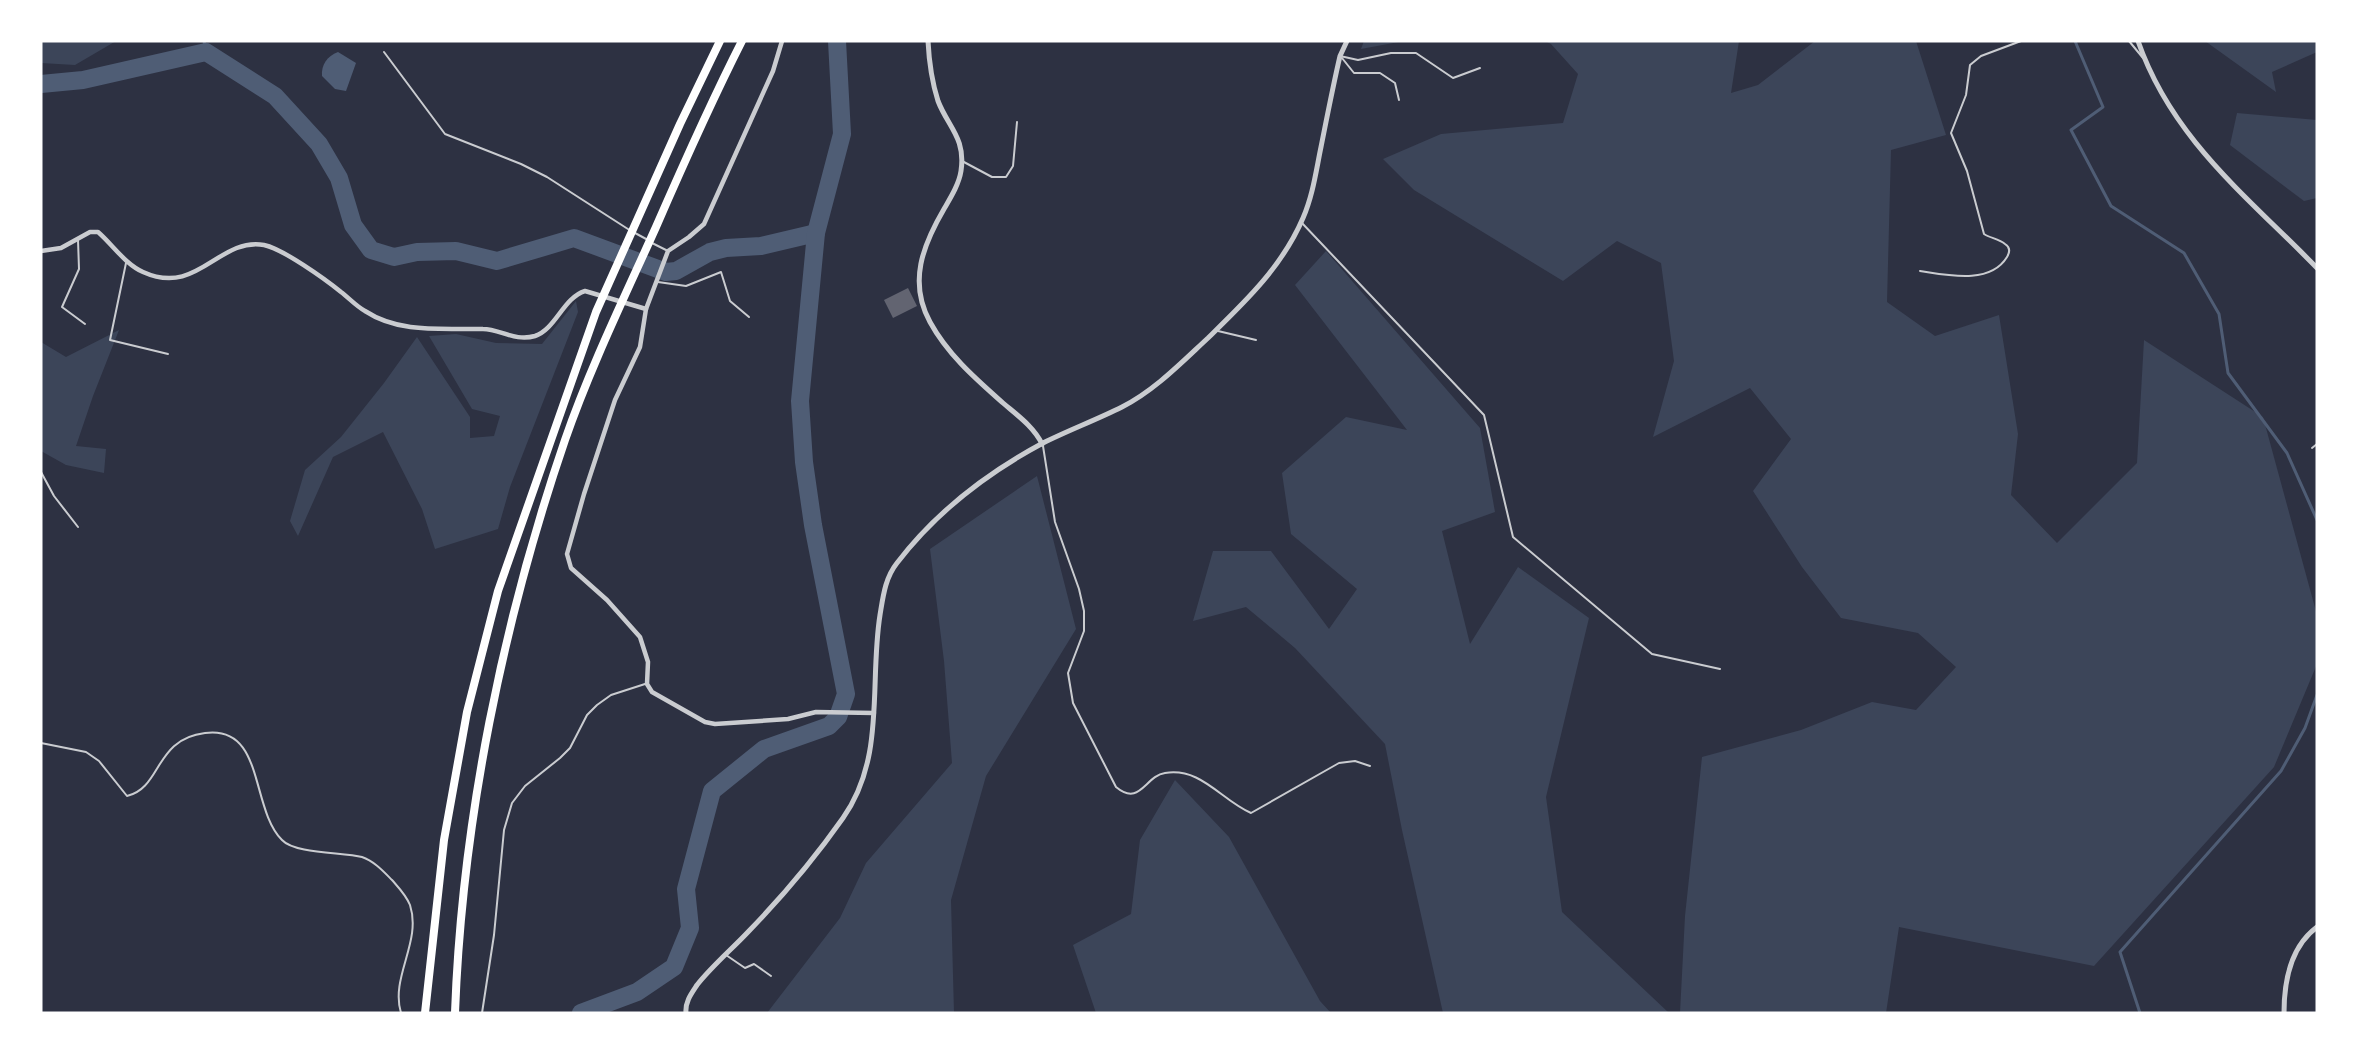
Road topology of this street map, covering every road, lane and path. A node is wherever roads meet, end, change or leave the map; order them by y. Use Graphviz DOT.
graph roads {
  1 [pos="720,41"];
  2 [pos="742,41"];
  3 [pos="782,41"];
  4 [pos="928,41"];
  5 [pos="1347,41"];
  6 [pos="2020,41"];
  7 [pos="2129,41"];
  8 [pos="2138,41"];
  9 [pos="384,52"];
  10 [pos="1340,56"];
  11 [pos="2146,62"];
  12 [pos="1480,68"];
  13 [pos="1399,100"];
  14 [pos="1017,122"];
  15 [pos="962,161"];
  16 [pos="1301,222"];
  17 [pos="78,240"];
  18 [pos="41,251"];
  19 [pos="668,251"];
  20 [pos="126,260"];
  21 [pos="2317,268"];
  22 [pos="1920,271"];
  23 [pos="658,282"];
  24 [pos="646,309"];
  25 [pos="749,317"];
  26 [pos="85,324"];
  27 [pos="1216,331"];
  28 [pos="1256,340"];
  29 [pos="168,354"];
  30 [pos="1042,444"];
  31 [pos="2317,444"];
  32 [pos="2312,448"];
  33 [pos="41,472"];
  34 [pos="78,527"];
  35 [pos="1720,668"];
  36 [pos="647,684"];
  37 [pos="874,713"];
  38 [pos="41,743"];
  39 [pos="1370,766"];
  40 [pos="2317,927"];
  41 [pos="726,955"];
  42 [pos="771,976"];
  43 [pos="425,1011"];
  44 [pos="455,1012"];
  45 [pos="401,1013"];
  46 [pos="482,1013"];
  47 [pos="686,1013"];
  48 [pos="2284,1013"];
  1 -- 43 [label="highway"];
  2 -- 44 [label="highway"];
  3 -- 19 [label="street"];
  4 -- 15 [label="street"];
  5 -- 10 [label="street"];
  6 -- 22 [label="lane"];
  7 -- 11 [label="lane"];
  8 -- 11 [label="street"];
  9 -- 19 [label="lane"];
  10 -- 12 [label="lane"];
  10 -- 13 [label="lane"];
  10 -- 16 [label="street"];
  11 -- 21 [label="street"];
  14 -- 15 [label="lane"];
  15 -- 30 [label="street"];
  16 -- 27 [label="street"];
  16 -- 35 [label="lane"];
  17 -- 18 [label="street"];
  17 -- 20 [label="street"];
  17 -- 26 [label="lane"];
  19 -- 23 [label="street"];
  20 -- 24 [label="street"];
  20 -- 29 [label="lane"];
  23 -- 24 [label="street"];
  23 -- 25 [label="lane"];
  24 -- 36 [label="street"];
  27 -- 28 [label="lane"];
  27 -- 30 [label="street"];
  30 -- 37 [label="street"];
  30 -- 39 [label="lane"];
  31 -- 32 [label="lane"];
  33 -- 34 [label="lane"];
  36 -- 37 [label="street"];
  36 -- 46 [label="lane"];
  37 -- 41 [label="street"];
  38 -- 45 [label="lane"];
  40 -- 48 [label="street"];
  41 -- 42 [label="lane"];
  41 -- 47 [label="street"];
}
